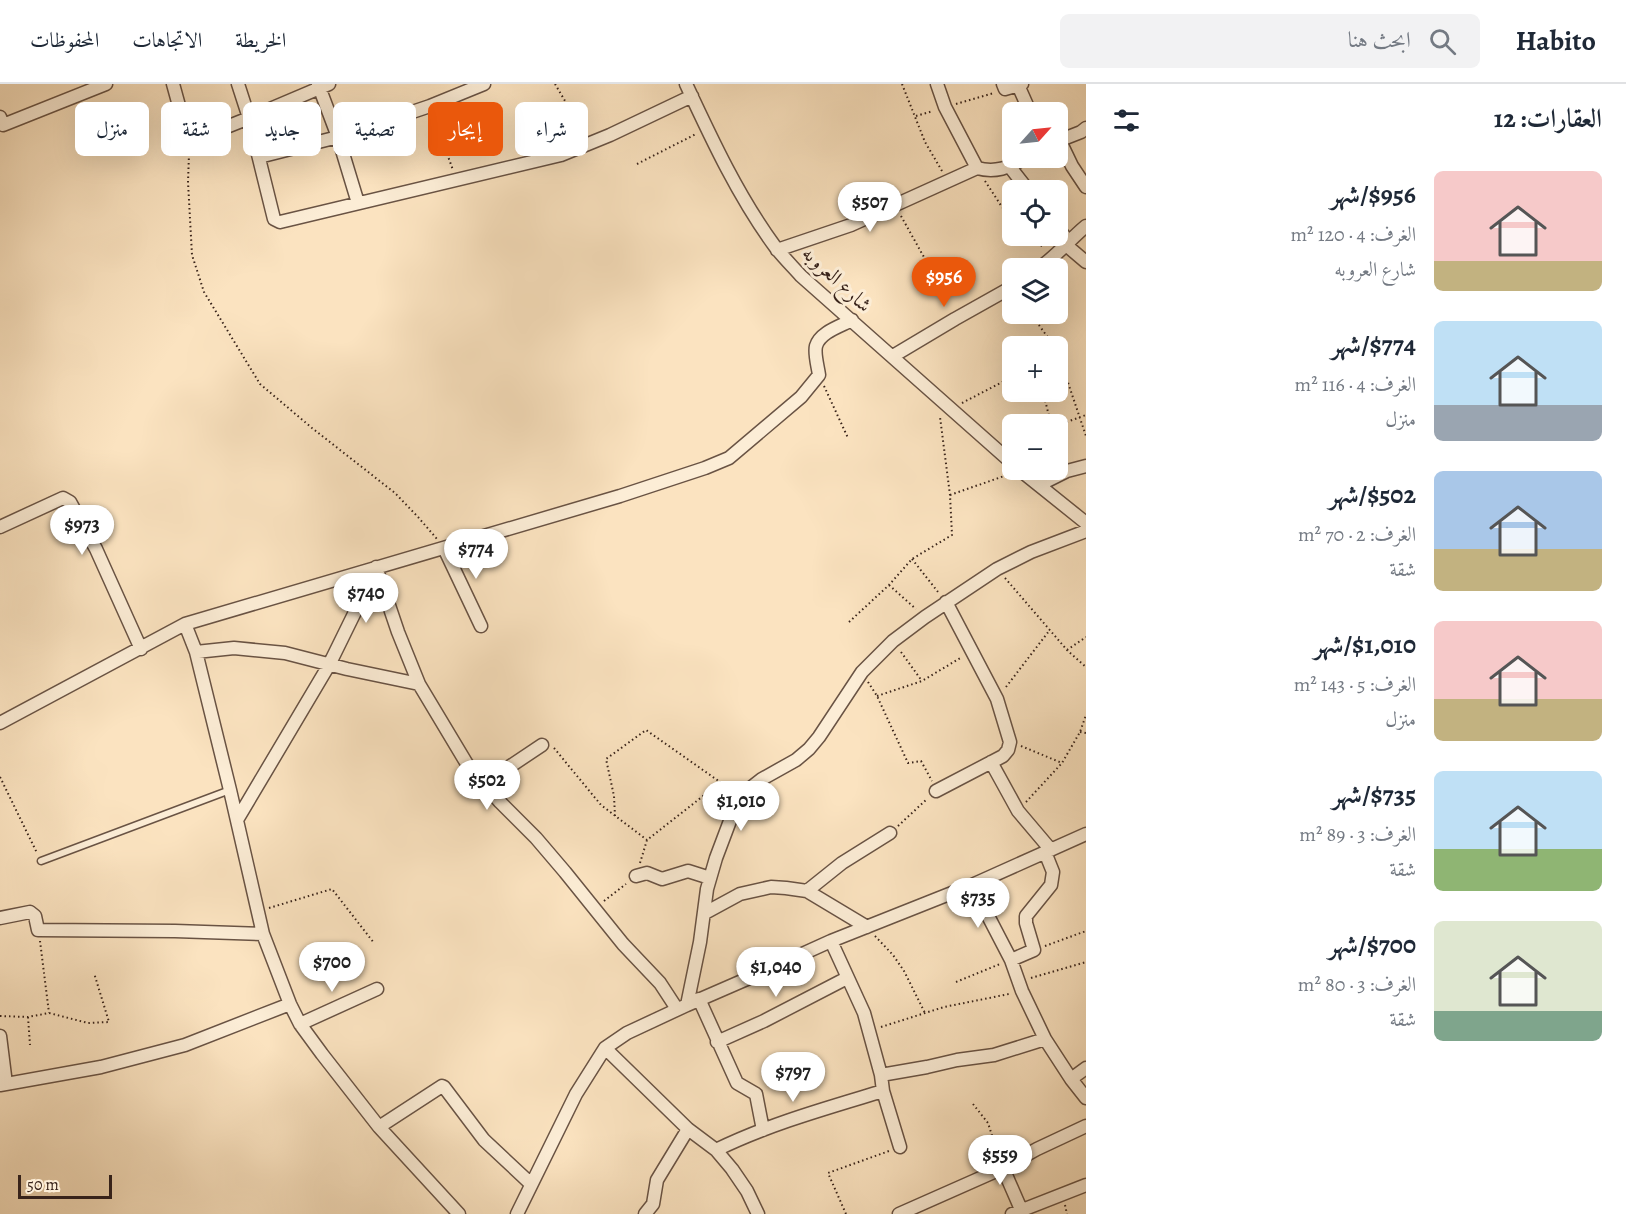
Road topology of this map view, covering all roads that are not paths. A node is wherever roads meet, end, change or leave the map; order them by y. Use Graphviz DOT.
graph roads {
  1 [pos="106,84"];
  2 [pos="173,84"];
  3 [pos="238,84"];
  4 [pos="484,84"];
  5 [pos="937,84"];
  6 [pos="322,85"];
  7 [pos="1020,85"];
  8 [pos="1004,87"];
  9 [pos="79,89"];
  10 [pos="689,90"];
  11 [pos="244,102"];
  12 [pos="284,102"];
  13 [pos="1026,102"];
  14 [pos="416,111"];
  15 [pos="0,117"];
  16 [pos="243,120"];
  17 [pos="333,121"];
  18 [pos="1086,128"];
  19 [pos="1068,137"];
  20 [pos="333,138"];
  21 [pos="344,156"];
  22 [pos="259,158"];
  23 [pos="1068,158"];
  24 [pos="977,168"];
  25 [pos="1004,168"];
  26 [pos="1011,168"];
  27 [pos="1020,180"];
  28 [pos="1086,187"];
  29 [pos="358,203"];
  30 [pos="1086,226"];
  31 [pos="1068,242"];
  32 [pos="1068,244"];
  33 [pos="1064,246"];
  34 [pos="777,250"];
  35 [pos="1054,258"];
  36 [pos="1086,262"];
  37 [pos="1002,293"];
  38 [pos="852,320"];
  39 [pos="893,356"];
  40 [pos="1002,454"];
  41 [pos="1086,466"];
  42 [pos="1033,480"];
  43 [pos="1039,485"];
  44 [pos="1086,523"];
  45 [pos="0,527"];
  46 [pos="1086,531"];
  47 [pos="444,548"];
  48 [pos="374,568"];
  49 [pos="946,602"];
  50 [pos="185,624"];
  51 [pos="481,626"];
  52 [pos="141,649"];
  53 [pos="196,652"];
  54 [pos="329,665"];
  55 [pos="419,684"];
  56 [pos="0,723"];
  57 [pos="542,745"];
  58 [pos="991,762"];
  59 [pos="485,783"];
  60 [pos="230,790"];
  61 [pos="936,791"];
  62 [pos="237,820"];
  63 [pos="890,833"];
  64 [pos="1086,834"];
  65 [pos="1048,851"];
  66 [pos="41,861"];
  67 [pos="636,876"];
  68 [pos="710,878"];
  69 [pos="972,885"];
  70 [pos="807,891"];
  71 [pos="705,913"];
  72 [pos="0,918"];
  73 [pos="867,927"];
  74 [pos="263,934"];
  75 [pos="831,941"];
  76 [pos="1011,960"];
  77 [pos="847,978"];
  78 [pos="377,989"];
  79 [pos="688,1004"];
  80 [pos="290,1005"];
  81 [pos="300,1024"];
  82 [pos="0,1036"];
  83 [pos="1045,1039"];
  84 [pos="717,1041"];
  85 [pos="605,1048"];
  86 [pos="1086,1068"];
  87 [pos="881,1075"];
  88 [pos="1071,1079"];
  89 [pos="3,1085"];
  90 [pos="883,1090"];
  91 [pos="1086,1098"];
  92 [pos="379,1126"];
  93 [pos="1086,1126"];
  94 [pos="688,1129"];
  95 [pos="763,1130"];
  96 [pos="900,1147"];
  97 [pos="716,1150"];
  98 [pos="1003,1168"];
  99 [pos="531,1184"];
  100 [pos="1086,1185"];
  101 [pos="1019,1213"];
  102 [pos="459,1214"];
  103 [pos="517,1214"];
  104 [pos="645,1214"];
  105 [pos="758,1214"];
  106 [pos="899,1214"];
  1 -- 9 [label="street"];
  2 -- 16 [label="street"];
  3 -- 11 [label="street"];
  4 -- 14 [label="street"];
  5 -- 24 [label="street"];
  6 -- 12 [label="street"];
  6 -- 17 [label="street"];
  7 -- 8 [label="street"];
  7 -- 13 [label="street"];
  9 -- 15 [label="street"];
  10 -- 29 [label="street"];
  10 -- 34 [label="street, شارع العروبه"];
  18 -- 19 [label="street"];
  20 -- 22 [label="street"];
  21 -- 29 [label="street"];
  22 -- 29 [label="street"];
  23 -- 28 [label="street"];
  24 -- 25 [label="street"];
  24 -- 34 [label="street"];
  26 -- 27 [label="street"];
  30 -- 31 [label="street"];
  32 -- 36 [label="street"];
  33 -- 35 [label="street"];
  34 -- 38 [label="street, شارع العروبه"];
  37 -- 39 [label="street"];
  38 -- 39 [label="street, شارع العروبه"];
  38 -- 47 [label="street"];
  39 -- 40 [label="street, شارع العروبه"];
  41 -- 43 [label="street"];
  42 -- 43 [label="street"];
  43 -- 44 [label="street"];
  45 -- 52 [label="street"];
  46 -- 49 [label="street"];
  47 -- 48 [label="street"];
  47 -- 51 [label="street"];
  48 -- 50 [label="street"];
  48 -- 54 [label="street"];
  48 -- 55 [label="street"];
  49 -- 58 [label="street"];
  49 -- 68 [label="street"];
  50 -- 52 [label="street"];
  50 -- 53 [label="street"];
  52 -- 56 [label="street"];
  53 -- 54 [label="street"];
  53 -- 60 [label="street"];
  54 -- 55 [label="street"];
  54 -- 62 [label="street"];
  55 -- 59 [label="street"];
  57 -- 59 [label="street"];
  58 -- 61 [label="street"];
  58 -- 65 [label="street"];
  59 -- 79 [label="street"];
  60 -- 62 [label="street"];
  60 -- 66 [label="lane"];
  62 -- 74 [label="street"];
  63 -- 70 [label="street"];
  64 -- 65 [label="street"];
  65 -- 69 [label="street"];
  65 -- 76 [label="street"];
  67 -- 68 [label="street"];
  68 -- 71 [label="street"];
  69 -- 73 [label="street"];
  69 -- 76 [label="street"];
  70 -- 71 [label="street"];
  70 -- 73 [label="street"];
  71 -- 79 [label="street"];
  72 -- 74 [label="street"];
  73 -- 75 [label="street"];
  74 -- 80 [label="street"];
  75 -- 77 [label="street"];
  75 -- 79 [label="street"];
  76 -- 83 [label="street"];
  77 -- 84 [label="street"];
  77 -- 87 [label="street"];
  78 -- 81 [label="street"];
  79 -- 84 [label="street"];
  79 -- 85 [label="street"];
  80 -- 81 [label="street"];
  80 -- 89 [label="street"];
  81 -- 92 [label="street"];
  82 -- 89 [label="street"];
  83 -- 87 [label="street"];
  83 -- 88 [label="street"];
  84 -- 95 [label="street"];
  85 -- 94 [label="street"];
  85 -- 99 [label="street"];
  86 -- 88 [label="street"];
  87 -- 90 [label="street"];
  88 -- 91 [label="street"];
  90 -- 95 [label="street"];
  90 -- 96 [label="street"];
  92 -- 99 [label="street"];
  92 -- 102 [label="street"];
  93 -- 98 [label="street"];
  94 -- 97 [label="street"];
  94 -- 104 [label="street"];
  95 -- 97 [label="street"];
  97 -- 105 [label="street"];
  98 -- 101 [label="street"];
  98 -- 106 [label="street"];
  99 -- 103 [label="street"];
  100 -- 101 [label="street"];
}
